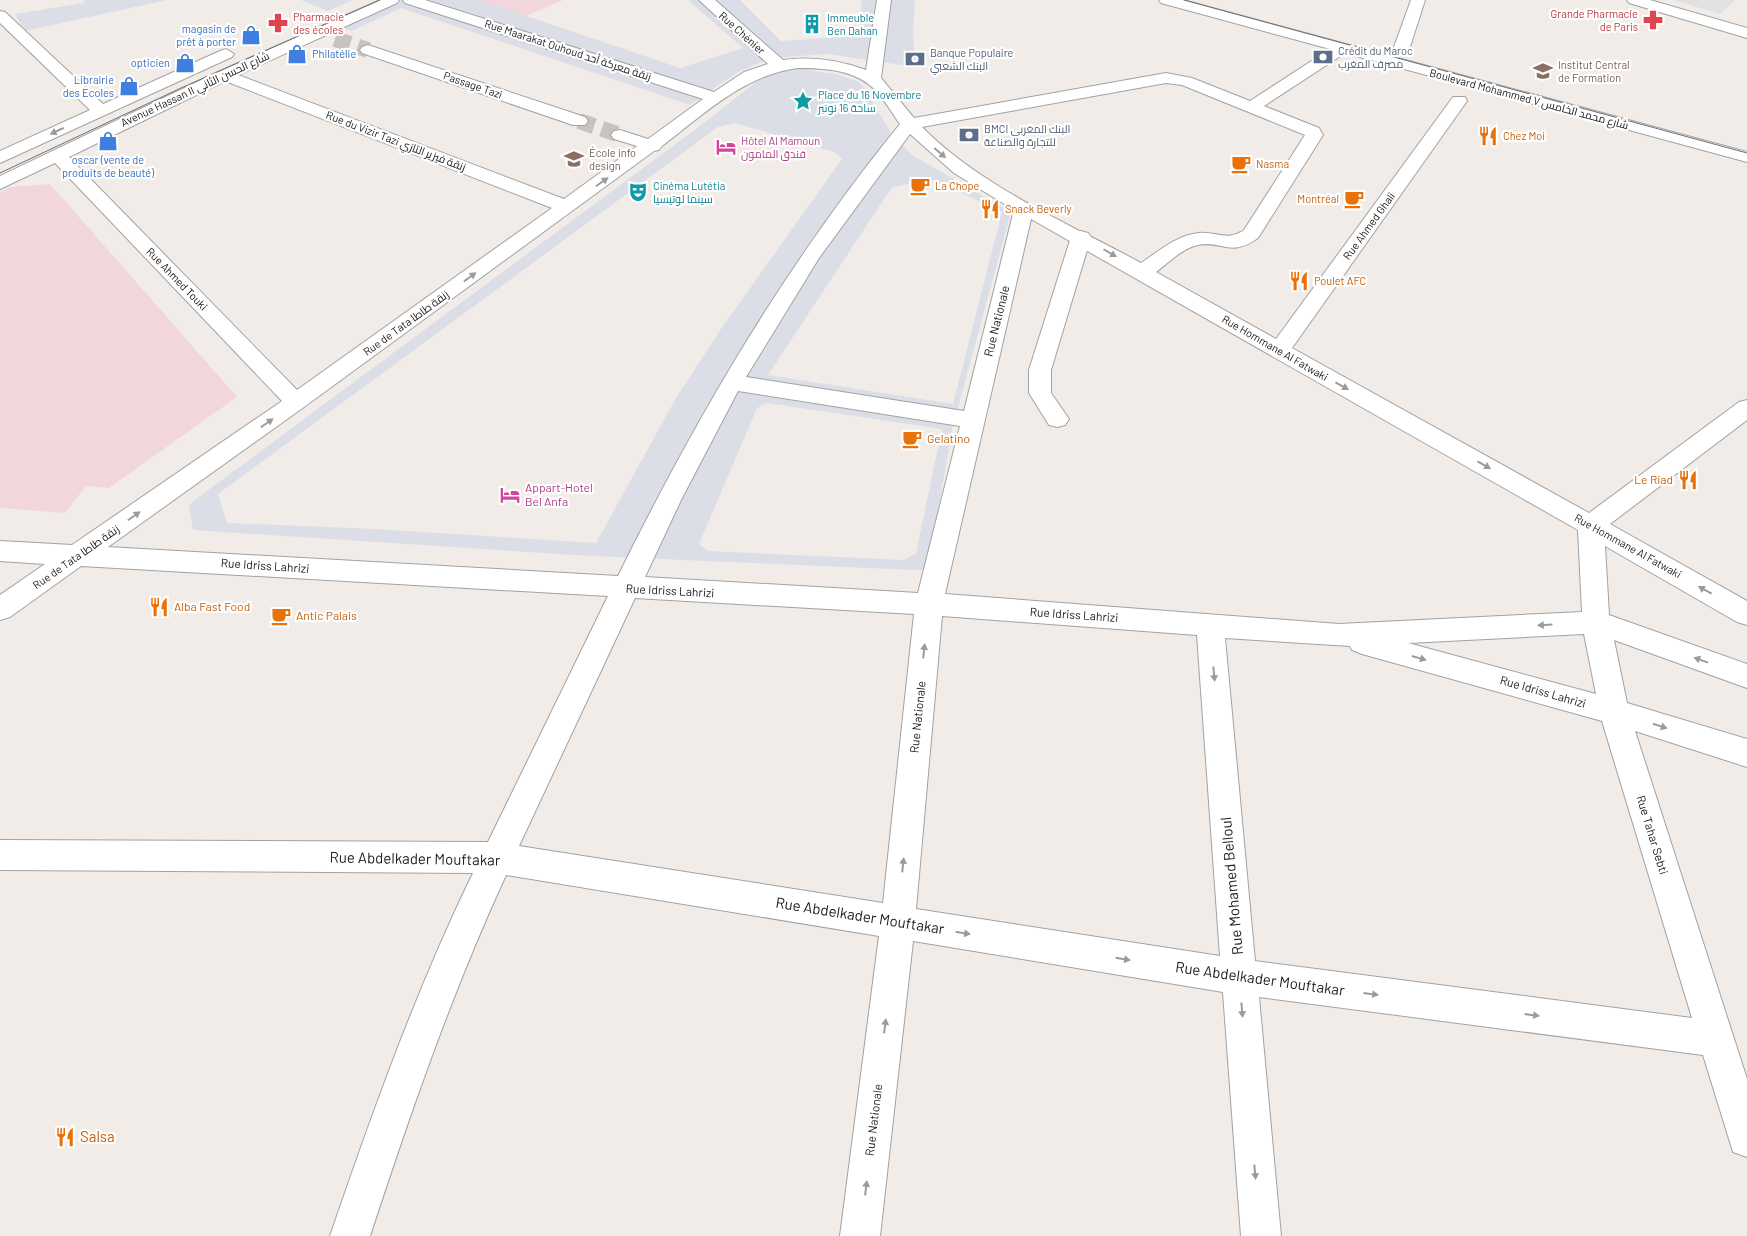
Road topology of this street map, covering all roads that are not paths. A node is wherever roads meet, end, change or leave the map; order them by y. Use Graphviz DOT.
graph roads {
  1 [pos="392,0"];
  2 [pos="706,0"];
  3 [pos="884,0"];
  4 [pos="1166,0"];
  5 [pos="1222,0"];
  6 [pos="1418,0"];
  7 [pos="1634,0"];
  8 [pos="414,1"];
  9 [pos="2,6"];
  10 [pos="317,32"];
  11 [pos="1747,33"];
  12 [pos="335,39"];
  13 [pos="243,46"];
  14 [pos="1402,47"];
  15 [pos="1342,48"];
  16 [pos="368,50"];
  17 [pos="1421,52"];
  18 [pos="822,64"];
  19 [pos="779,65"];
  20 [pos="224,75"];
  21 [pos="874,79"];
  22 [pos="717,98"];
  23 [pos="1459,102"];
  24 [pos="1251,107"];
  25 [pos="101,111"];
  26 [pos="579,121"];
  27 [pos="909,124"];
  28 [pos="620,135"];
  29 [pos="653,146"];
  30 [pos="57,155"];
  31 [pos="1747,157"];
  32 [pos="0,158"];
  33 [pos="0,183"];
  34 [pos="567,207"];
  35 [pos="1024,207"];
  36 [pos="1081,237"];
  37 [pos="1142,272"];
  38 [pos="1279,351"];
  39 [pos="731,382"];
  40 [pos="296,402"];
  41 [pos="1747,408"];
  42 [pos="1057,419"];
  43 [pos="973,420"];
  44 [pos="1591,525"];
  45 [pos="0,551"];
  46 [pos="80,555"];
  47 [pos="626,588"];
  48 [pos="929,604"];
  49 [pos="0,609"];
  50 [pos="1747,614"];
  51 [pos="1596,622"];
  52 [pos="1210,625"];
  53 [pos="1339,636"];
  54 [pos="1747,676"];
  55 [pos="1614,712"];
  56 [pos="1747,753"];
  57 [pos="0,855"];
  58 [pos="495,858"];
  59 [pos="898,922"];
  60 [pos="1240,978"];
  61 [pos="1716,1039"];
  62 [pos="1747,1138"];
  63 [pos="350,1236"];
  64 [pos="860,1236"];
  65 [pos="1261,1236"];
  1 -- 10 [label="street, Avenue Hassan II شارع الحسن الثاني"];
  2 -- 19 [label="street, Rue Chénier"];
  3 -- 21 [label="street"];
  4 -- 15 [label="street, Boulevard Mohammed V شارع محمد الخامس"];
  5 -- 14 [label="street, Boulevard Mohammed V شارع محمد الخامس"];
  6 -- 14 [label="street"];
  7 -- 11 [label="street"];
  8 -- 22 [label="street, Rue Maarakat Ouhoud زنقة معركة أحد"];
  9 -- 25 [label="street"];
  10 -- 12 [label="street"];
  10 -- 20 [label="street, Avenue Hassan II شارع الحسن الثاني"];
  13 -- 25 [label="street, Avenue Hassan II شارع الحسن الثاني"];
  14 -- 17 [label="street, Boulevard Mohammed V شارع محمد الخامس"];
  15 -- 24 [label="street"];
  15 -- 31 [label="street, Boulevard Mohammed V شارع محمد الخامس"];
  16 -- 26 [label="street, Passage Tazi"];
  18 -- 19 [label="street, Rue de Tata زنقة طاطا"];
  18 -- 21 [label="street, Rue Hommane Al Fatwaki"];
  19 -- 22 [label="street, Rue de Tata زنقة طاطا"];
  20 -- 30 [label="street, Avenue Hassan II شارع الحسن الثاني"];
  20 -- 34 [label="street, Rue du Vizir Tazi زنقة فيزير التازي"];
  21 -- 27 [label="street, Rue Hommane Al Fatwaki"];
  22 -- 29 [label="street, Rue de Tata زنقة طاطا"];
  23 -- 38 [label="street, Rue Ahmed Ghali"];
  24 -- 27 [label="street"];
  24 -- 37 [label="street"];
  25 -- 32 [label="street, Avenue Hassan II شارع الحسن الثاني, one-way"];
  27 -- 35 [label="street, Rue Hommane Al Fatwaki, one-way"];
  27 -- 39 [label="street"];
  28 -- 29 [label="street"];
  34 -- 29 [label="street, Rue de Tata زنقة طاطا, one-way"];
  30 -- 33 [label="street, Avenue Hassan II شارع الحسن الثاني"];
  30 -- 40 [label="street, Rue Ahmed Touki"];
  40 -- 34 [label="street, Rue de Tata زنقة طاطا, one-way"];
  35 -- 36 [label="street, Rue Hommane Al Fatwaki"];
  35 -- 43 [label="street, Rue Nationale"];
  36 -- 37 [label="street, Rue Hommane Al Fatwaki, one-way"];
  36 -- 42 [label="street"];
  37 -- 38 [label="street, Rue Hommane Al Fatwaki"];
  38 -- 44 [label="street, Rue Hommane Al Fatwaki, one-way"];
  39 -- 43 [label="street"];
  39 -- 47 [label="street"];
  46 -- 40 [label="street, Rue de Tata زنقة طاطا, one-way"];
  41 -- 44 [label="street"];
  43 -- 48 [label="street, Rue Nationale"];
  50 -- 44 [label="street, Rue Hommane Al Fatwaki, one-way"];
  44 -- 51 [label="street, Rue Tahar Sebti"];
  45 -- 46 [label="street, Rue Idriss Lahrizi"];
  46 -- 47 [label="street, Rue Idriss Lahrizi"];
  46 -- 49 [label="street, Rue de Tata زنقة طاطا"];
  47 -- 48 [label="street, Rue Idriss Lahrizi"];
  47 -- 58 [label="street"];
  48 -- 52 [label="street, Rue Idriss Lahrizi"];
  59 -- 48 [label="street, Rue Nationale, one-way"];
  51 -- 53 [label="street, Rue Idriss Lahrizi, one-way"];
  54 -- 51 [label="street, Rue Idriss Lahrizi, one-way"];
  51 -- 55 [label="street, Rue Tahar Sebti"];
  52 -- 53 [label="street, Rue Idriss Lahrizi"];
  52 -- 60 [label="street, Rue Mohamed Belloul, one-way"];
  53 -- 55 [label="street, Rue Idriss Lahrizi, one-way"];
  55 -- 56 [label="street, Rue Idriss Lahrizi, one-way"];
  55 -- 61 [label="street, Rue Tahar Sebti"];
  57 -- 58 [label="street, Rue Abdelkader Mouftakar"];
  58 -- 59 [label="street, Rue Abdelkader Mouftakar"];
  58 -- 63 [label="street"];
  59 -- 60 [label="street, Rue Abdelkader Mouftakar, one-way"];
  64 -- 59 [label="street, Rue Nationale, one-way"];
  60 -- 61 [label="street, Rue Abdelkader Mouftakar, one-way"];
  60 -- 65 [label="street, Rue Mohamed Belloul, one-way"];
  61 -- 62 [label="street, Rue Tahar Sebti"];
}
